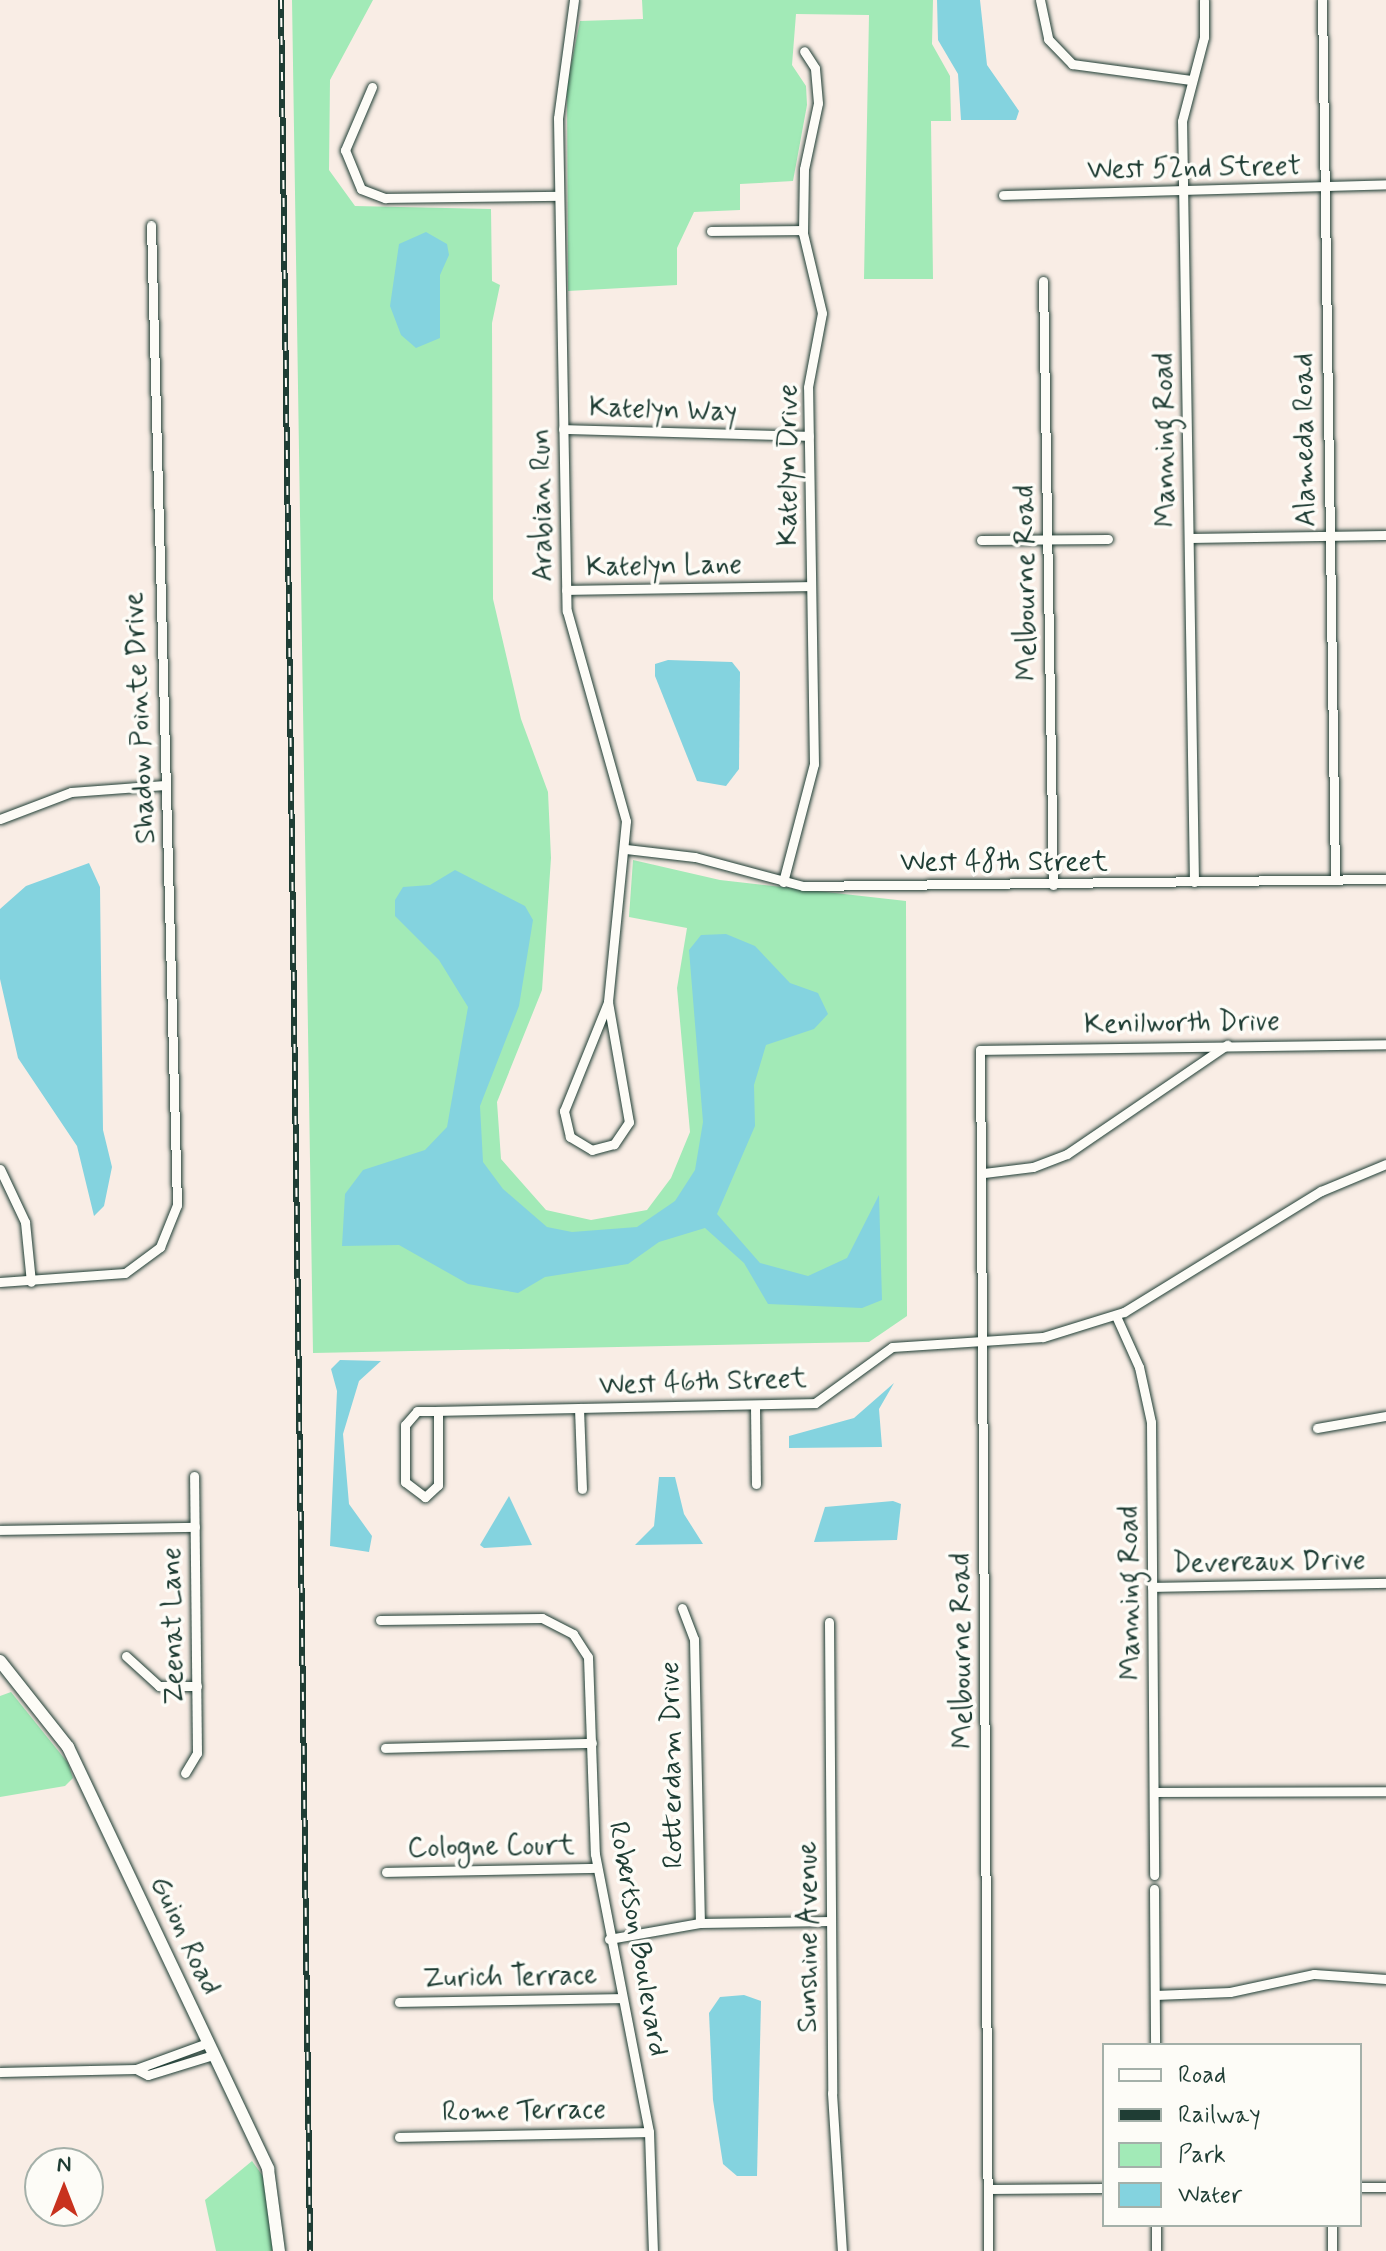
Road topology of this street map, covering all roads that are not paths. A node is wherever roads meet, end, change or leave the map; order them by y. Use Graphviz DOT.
graph roads {
  1 [pos="574,0"];
  2 [pos="1040,0"];
  3 [pos="1204,0"];
  4 [pos="1322,0"];
  5 [pos="804,51"];
  6 [pos="1191,80"];
  7 [pos="372,87"];
  8 [pos="1386,184"];
  9 [pos="1324,189"];
  10 [pos="1183,191"];
  11 [pos="1003,195"];
  12 [pos="559,196"];
  13 [pos="151,225"];
  14 [pos="803,230"];
  15 [pos="711,231"];
  16 [pos="1043,281"];
  17 [pos="563,429"];
  18 [pos="809,436"];
  19 [pos="1386,535"];
  20 [pos="1329,536"];
  21 [pos="1189,538"];
  22 [pos="1108,539"];
  23 [pos="981,540"];
  24 [pos="1048,540"];
  25 [pos="811,586"];
  26 [pos="566,590"];
  27 [pos="165,785"];
  28 [pos="0,819"];
  29 [pos="626,849"];
  30 [pos="1335,879"];
  31 [pos="1386,879"];
  32 [pos="783,882"];
  33 [pos="1194,882"];
  34 [pos="1053,885"];
  35 [pos="608,1002"];
  36 [pos="1386,1044"];
  37 [pos="1227,1045"];
  38 [pos="980,1050"];
  39 [pos="1386,1164"];
  40 [pos="0,1169"];
  41 [pos="984,1173"];
  42 [pos="0,1282"];
  43 [pos="31,1282"];
  44 [pos="1116,1316"];
  45 [pos="984,1340"];
  46 [pos="755,1406"];
  47 [pos="579,1408"];
  48 [pos="438,1411"];
  49 [pos="1386,1416"];
  50 [pos="1317,1428"];
  51 [pos="194,1476"];
  52 [pos="756,1484"];
  53 [pos="582,1489"];
  54 [pos="195,1527"];
  55 [pos="0,1530"];
  56 [pos="1386,1583"];
  57 [pos="1152,1587"];
  58 [pos="682,1608"];
  59 [pos="380,1620"];
  60 [pos="829,1622"];
  61 [pos="126,1656"];
  62 [pos="0,1661"];
  63 [pos="197,1686"];
  64 [pos="592,1743"];
  65 [pos="385,1748"];
  66 [pos="185,1773"];
  67 [pos="1386,1791"];
  68 [pos="1154,1792"];
  69 [pos="597,1868"];
  70 [pos="386,1872"];
  71 [pos="1154,1875"];
  72 [pos="1154,1889"];
  73 [pos="831,1921"];
  74 [pos="700,1923"];
  75 [pos="609,1939"];
  76 [pos="1386,1979"];
  77 [pos="1155,1995"];
  78 [pos="622,1998"];
  79 [pos="399,2002"];
  80 [pos="1155,2043"];
  81 [pos="210,2049"];
  82 [pos="136,2069"];
  83 [pos="0,2072"];
  84 [pos="649,2132"];
  85 [pos="399,2137"];
  86 [pos="1362,2187"];
  87 [pos="1386,2187"];
  88 [pos="1102,2188"];
  89 [pos="988,2189"];
  90 [pos="1156,2227"];
  91 [pos="1332,2227"];
  92 [pos="279,2251"];
  93 [pos="653,2251"];
  94 [pos="842,2251"];
  95 [pos="988,2251"];
  96 [pos="1156,2251"];
  97 [pos="1332,2251"];
  1 -- 12 [label="street, Arabian Run"];
  2 -- 6 [label="street"];
  3 -- 6 [label="street, Manning Road"];
  4 -- 9 [label="street, Alameda Road"];
  5 -- 14 [label="street, Katelyn Drive"];
  6 -- 10 [label="street, Manning Road"];
  7 -- 12 [label="street"];
  8 -- 9 [label="street, West 52nd Street"];
  9 -- 10 [label="street, West 52nd Street"];
  9 -- 20 [label="street, Alameda Road"];
  10 -- 11 [label="street, West 52nd Street"];
  10 -- 21 [label="street, Manning Road"];
  12 -- 17 [label="street, Arabian Run"];
  13 -- 27 [label="street, Shadow Pointe Drive"];
  14 -- 15 [label="street"];
  14 -- 18 [label="street, Katelyn Drive"];
  16 -- 24 [label="street, Melbourne Road"];
  17 -- 18 [label="street, Katelyn Way"];
  17 -- 26 [label="street, Arabian Run"];
  18 -- 25 [label="street, Katelyn Drive"];
  19 -- 20 [label="street"];
  20 -- 21 [label="street"];
  20 -- 30 [label="street, Alameda Road"];
  21 -- 33 [label="street, Manning Road"];
  22 -- 24 [label="street"];
  23 -- 24 [label="street"];
  24 -- 34 [label="street, Melbourne Road"];
  25 -- 26 [label="street, Katelyn Lane"];
  25 -- 32 [label="street, Katelyn Drive"];
  26 -- 29 [label="street, Arabian Run"];
  27 -- 28 [label="street"];
  27 -- 43 [label="street, Shadow Pointe Drive"];
  29 -- 32 [label="street, West 48th Street"];
  29 -- 35 [label="street, Arabian Run"];
  30 -- 31 [label="street, West 48th Street"];
  30 -- 33 [label="street, West 48th Street"];
  32 -- 34 [label="street, West 48th Street"];
  33 -- 34 [label="street, West 48th Street"];
  35 -- 35 [label="street, Arabian Run"];
  36 -- 37 [label="street, Kenilworth Drive"];
  37 -- 38 [label="street, Kenilworth Drive"];
  37 -- 41 [label="street"];
  38 -- 41 [label="street, Melbourne Road"];
  39 -- 44 [label="street, West 46th Street"];
  40 -- 43 [label="street"];
  41 -- 45 [label="street, Melbourne Road"];
  42 -- 43 [label="street"];
  44 -- 45 [label="street, West 46th Street"];
  44 -- 57 [label="street, Manning Road"];
  45 -- 46 [label="street, West 46th Street"];
  45 -- 89 [label="street, Melbourne Road"];
  46 -- 47 [label="street, West 46th Street"];
  46 -- 52 [label="street"];
  47 -- 48 [label="street, West 46th Street"];
  47 -- 53 [label="street"];
  48 -- 48 [label="street, West 46th Street"];
  49 -- 50 [label="street"];
  51 -- 54 [label="street, Zeenat Lane"];
  54 -- 55 [label="street"];
  54 -- 63 [label="street, Zeenat Lane"];
  56 -- 57 [label="street, Devereaux Drive"];
  57 -- 68 [label="street, Manning Road"];
  58 -- 74 [label="street, Rotterdam Drive"];
  59 -- 64 [label="street, Robertson Boulevard"];
  60 -- 73 [label="street, Sunshine Avenue"];
  61 -- 63 [label="street"];
  62 -- 81 [label="street, Guion Road"];
  63 -- 66 [label="street, Zeenat Lane"];
  64 -- 65 [label="street"];
  64 -- 69 [label="street, Robertson Boulevard"];
  67 -- 68 [label="street"];
  68 -- 71 [label="street, Manning Road"];
  69 -- 70 [label="street, Cologne Court"];
  69 -- 75 [label="street, Robertson Boulevard"];
  72 -- 77 [label="street"];
  73 -- 74 [label="street"];
  73 -- 94 [label="street, Sunshine Avenue"];
  74 -- 75 [label="street"];
  75 -- 78 [label="street, Robertson Boulevard"];
  76 -- 77 [label="street"];
  77 -- 80 [label="street"];
  78 -- 79 [label="street, Zurich Terrace"];
  78 -- 84 [label="street, Robertson Boulevard"];
  81 -- 82 [label="street"];
  81 -- 82 [label="street"];
  81 -- 92 [label="street, Guion Road"];
  82 -- 83 [label="street"];
  84 -- 85 [label="street, Rome Terrace"];
  84 -- 93 [label="street, Robertson Boulevard"];
  86 -- 87 [label="street"];
  88 -- 89 [label="street"];
  89 -- 95 [label="street, Melbourne Road"];
  90 -- 96 [label="street"];
  91 -- 97 [label="street"];
}
